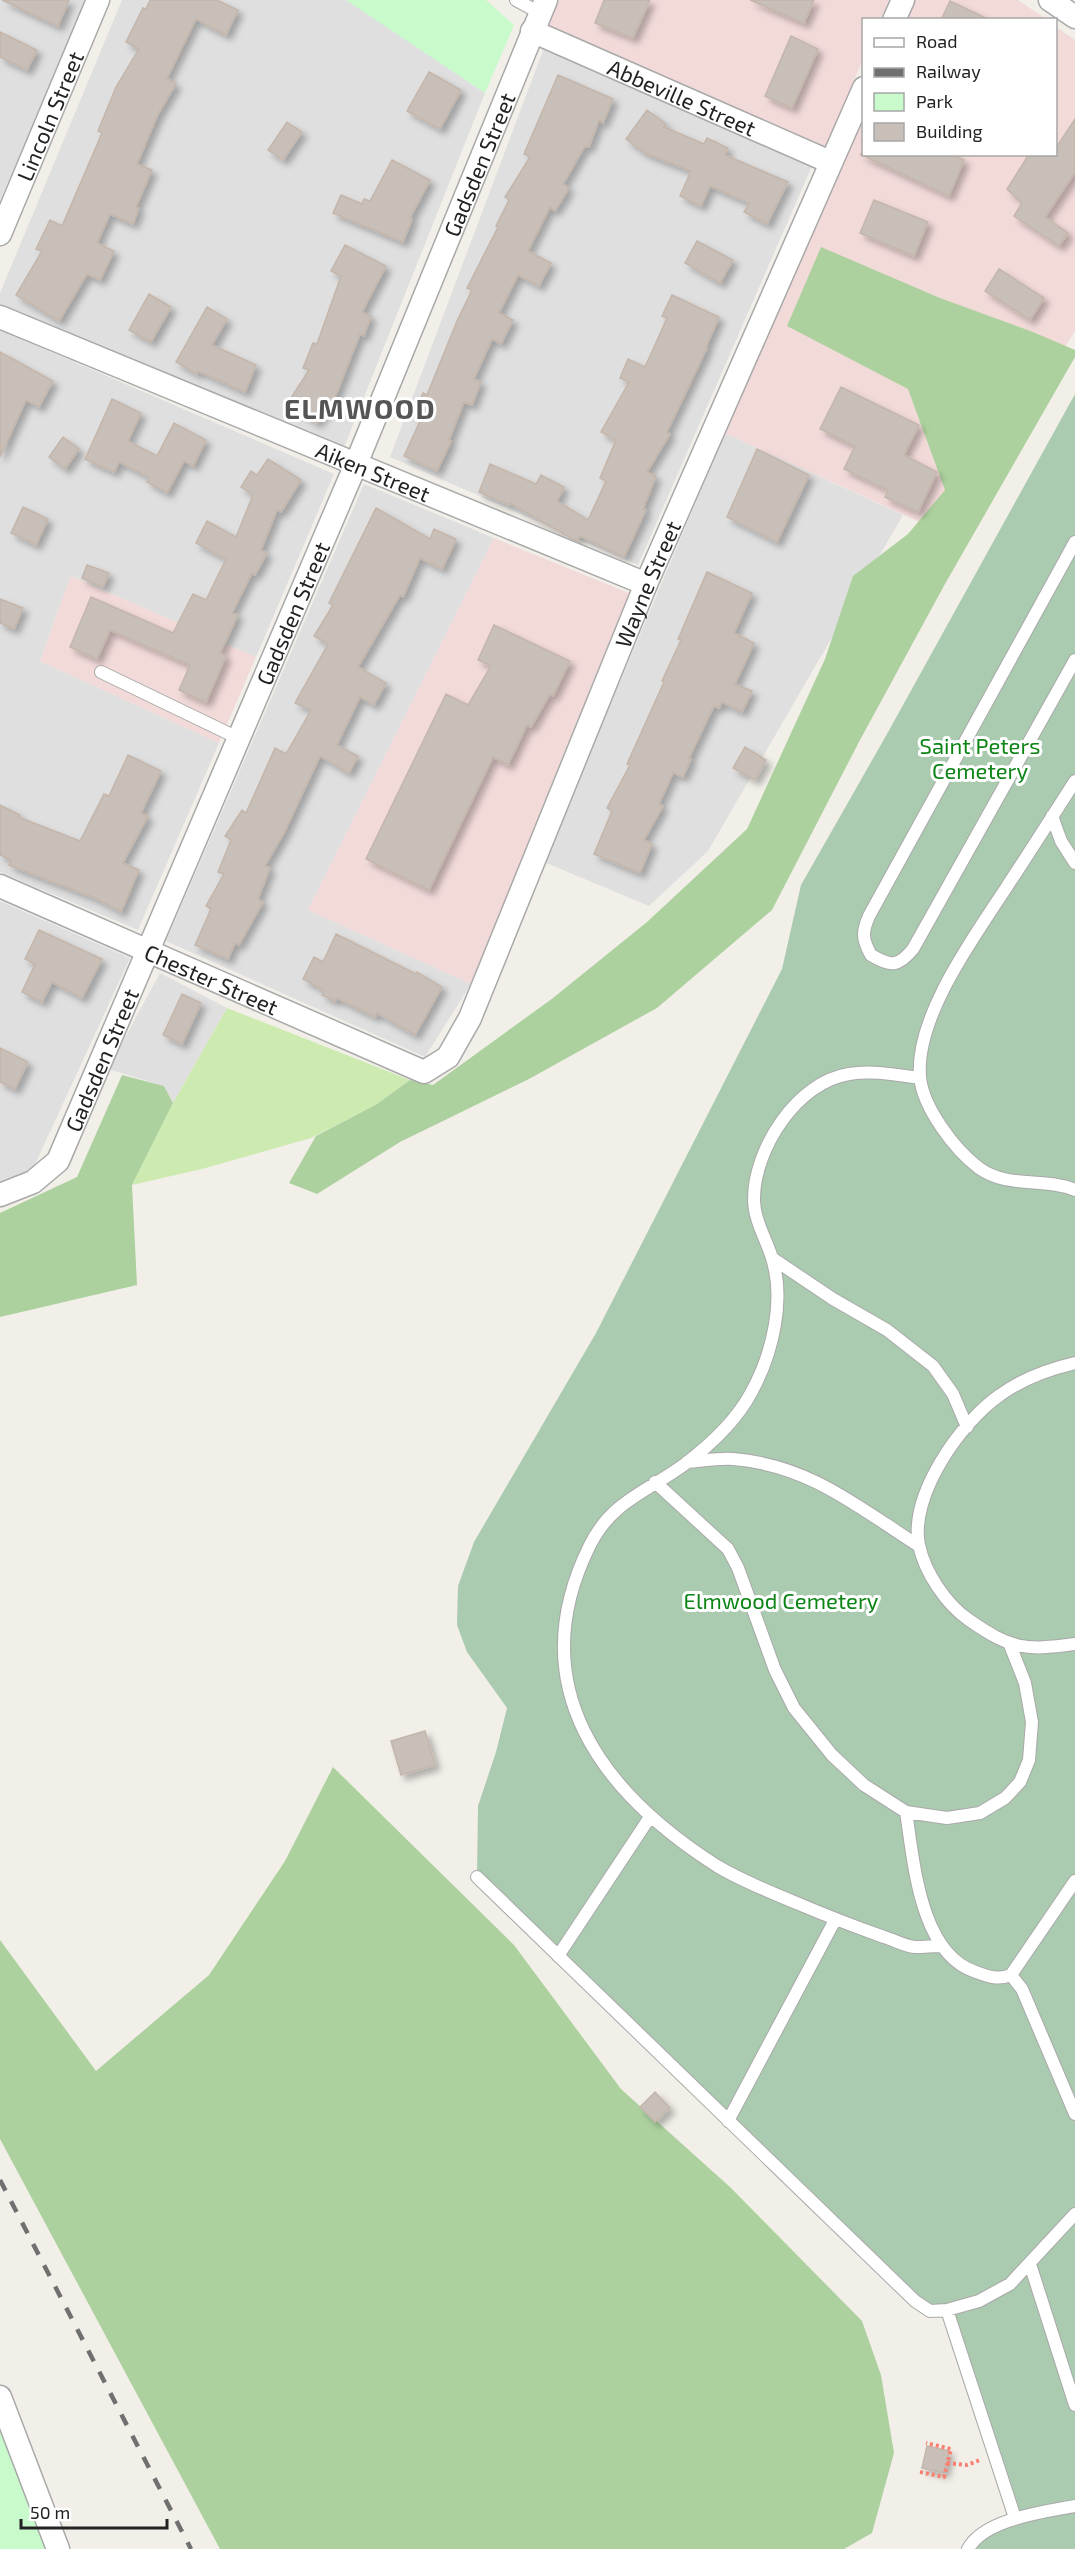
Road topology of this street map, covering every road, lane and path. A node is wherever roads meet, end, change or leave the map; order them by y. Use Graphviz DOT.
graph roads {
  1 [pos="98,0"];
  2 [pos="516,0"];
  3 [pos="903,0"];
  4 [pos="1050,0"];
  5 [pos="539,15"];
  6 [pos="1075,17"];
  7 [pos="895,18"];
  8 [pos="862,92"];
  9 [pos="830,162"];
  10 [pos="0,234"];
  11 [pos="0,317"];
  12 [pos="356,464"];
  13 [pos="1075,542"];
  14 [pos="646,584"];
  15 [pos="1075,660"];
  16 [pos="101,672"];
  17 [pos="238,738"];
  18 [pos="1075,781"];
  19 [pos="1052,816"];
  20 [pos="1075,863"];
  21 [pos="0,886"];
  22 [pos="146,951"];
  23 [pos="424,1072"];
  24 [pos="920,1078"];
  25 [pos="1075,1190"];
  26 [pos="0,1195"];
  27 [pos="772,1258"];
  28 [pos="1075,1363"];
  29 [pos="967,1427"];
  30 [pos="687,1462"];
  31 [pos="655,1482"];
  32 [pos="919,1546"];
  33 [pos="1075,1644"];
  34 [pos="1010,1645"];
  35 [pos="906,1812"];
  36 [pos="650,1817"];
  37 [pos="477,1877"];
  38 [pos="1075,1881"];
  39 [pos="835,1920"];
  40 [pos="941,1946"];
  41 [pos="558,1956"];
  42 [pos="1011,1975"];
  43 [pos="1075,2114"];
  44 [pos="728,2121"];
  45 [pos="1075,2214"];
  46 [pos="1030,2264"];
  47 [pos="947,2310"];
  48 [pos="0,2397"];
  49 [pos="1075,2405"];
  50 [pos="926,2443"];
  51 [pos="994,2454"];
  52 [pos="947,2463"];
  53 [pos="920,2472"];
  54 [pos="1075,2506"];
  55 [pos="1015,2518"];
  56 [pos="58,2549"];
  57 [pos="968,2549"];
  1 -- 10 [label="street, Lincoln Street"];
  2 -- 5 [label="lane"];
  3 -- 7 [label="street"];
  4 -- 6 [label="street"];
  5 -- 9 [label="street, Abbeville Street"];
  5 -- 12 [label="street, Gadsden Street"];
  8 -- 9 [label="street, Wayne Street"];
  9 -- 14 [label="street, Wayne Street"];
  11 -- 12 [label="street, Aiken Street"];
  12 -- 14 [label="street, Aiken Street"];
  12 -- 17 [label="street, Gadsden Street"];
  13 -- 15 [label="lane"];
  14 -- 23 [label="street, Wayne Street"];
  16 -- 17 [label="lane"];
  17 -- 22 [label="street, Gadsden Street"];
  18 -- 19 [label="lane"];
  19 -- 20 [label="lane"];
  19 -- 24 [label="lane"];
  21 -- 22 [label="street, Chester Street"];
  22 -- 23 [label="street, Chester Street"];
  22 -- 26 [label="street, Gadsden Street"];
  24 -- 25 [label="lane"];
  24 -- 27 [label="lane"];
  27 -- 29 [label="lane"];
  27 -- 30 [label="lane"];
  28 -- 29 [label="lane"];
  29 -- 32 [label="lane"];
  30 -- 31 [label="lane"];
  30 -- 32 [label="lane"];
  31 -- 35 [label="lane"];
  31 -- 36 [label="lane"];
  32 -- 34 [label="lane"];
  33 -- 34 [label="lane"];
  34 -- 35 [label="lane"];
  35 -- 40 [label="lane"];
  36 -- 39 [label="lane"];
  36 -- 41 [label="lane"];
  37 -- 41 [label="lane"];
  38 -- 42 [label="lane"];
  39 -- 40 [label="lane"];
  39 -- 44 [label="lane"];
  40 -- 42 [label="lane"];
  41 -- 44 [label="lane"];
  42 -- 43 [label="lane"];
  44 -- 47 [label="lane"];
  45 -- 46 [label="lane"];
  46 -- 47 [label="lane"];
  46 -- 49 [label="lane"];
  47 -- 51 [label="lane"];
  48 -- 56 [label="street"];
  50 -- 52 [label="path"];
  51 -- 52 [label="path"];
  51 -- 55 [label="lane"];
  52 -- 53 [label="path"];
  54 -- 55 [label="lane"];
  55 -- 57 [label="lane"];
}
